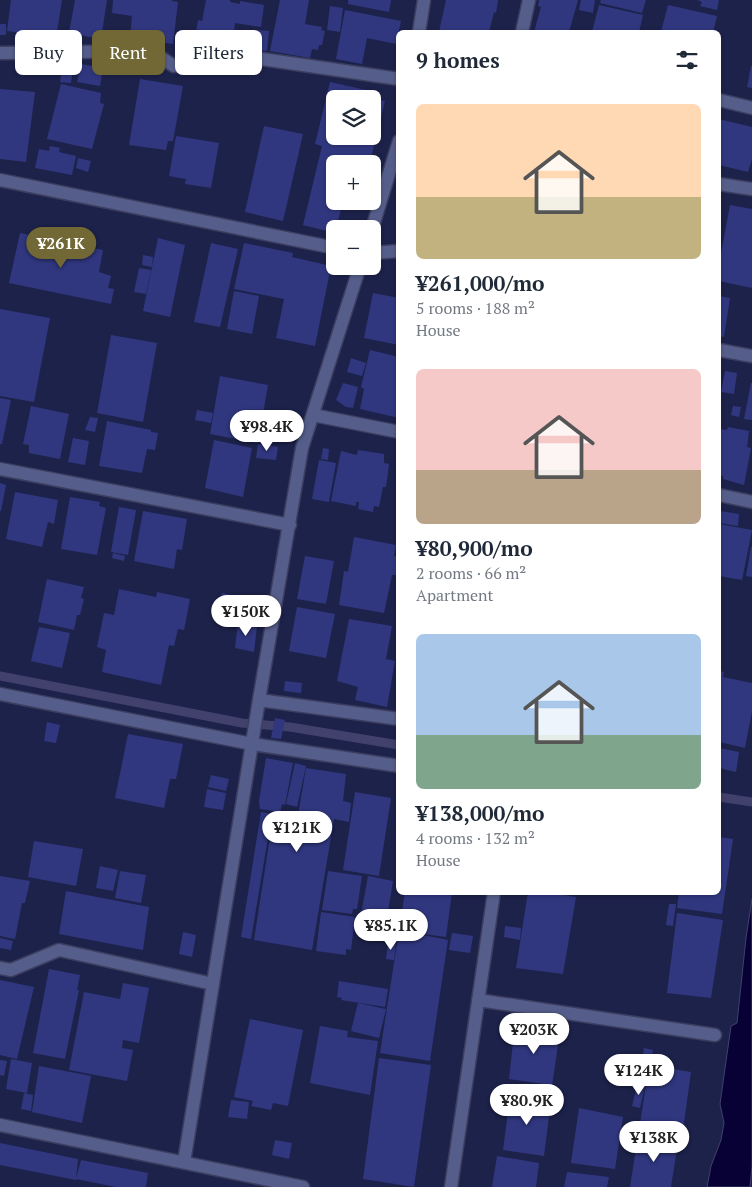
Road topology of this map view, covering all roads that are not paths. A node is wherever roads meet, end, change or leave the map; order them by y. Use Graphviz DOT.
graph roads {
  1 [pos="424,0"];
  2 [pos="529,0"];
  3 [pos="419,30"];
  4 [pos="522,30"];
  5 [pos="0,53"];
  6 [pos="396,79"];
  7 [pos="721,100"];
  8 [pos="752,108"];
  9 [pos="396,151"];
  10 [pos="0,180"];
  11 [pos="721,184"];
  12 [pos="752,189"];
  13 [pos="375,220"];
  14 [pos="326,246"];
  15 [pos="396,251"];
  16 [pos="381,252"];
  17 [pos="357,275"];
  18 [pos="721,350"];
  19 [pos="752,356"];
  20 [pos="313,415"];
  21 [pos="396,431"];
  22 [pos="0,469"];
  23 [pos="721,495"];
  24 [pos="752,502"];
  25 [pos="290,525"];
  26 [pos="0,694"];
  27 [pos="259,700"];
  28 [pos="396,719"];
  29 [pos="253,739"];
  30 [pos="396,765"];
  31 [pos="494,895"];
  32 [pos="0,968"];
  33 [pos="213,984"];
  34 [pos="478,1000"];
  35 [pos="715,1035"];
  36 [pos="0,1125"];
  37 [pos="184,1162"];
  38 [pos="303,1187"];
  39 [pos="452,1187"];
  1 -- 3 [label="street"];
  2 -- 4 [label="street"];
  5 -- 6 [label="street"];
  7 -- 8 [label="street"];
  9 -- 13 [label="street"];
  10 -- 14 [label="street"];
  11 -- 12 [label="street"];
  15 -- 16 [label="street"];
  17 -- 20 [label="street"];
  18 -- 19 [label="street"];
  20 -- 21 [label="street"];
  20 -- 25 [label="street"];
  22 -- 25 [label="street"];
  23 -- 24 [label="street"];
  25 -- 27 [label="street"];
  26 -- 29 [label="street"];
  27 -- 28 [label="street"];
  27 -- 29 [label="street"];
  29 -- 30 [label="street"];
  29 -- 33 [label="street"];
  31 -- 34 [label="street"];
  32 -- 33 [label="street"];
  33 -- 37 [label="street"];
  34 -- 35 [label="street"];
  34 -- 39 [label="street"];
  36 -- 37 [label="street"];
  37 -- 38 [label="street"];
}
